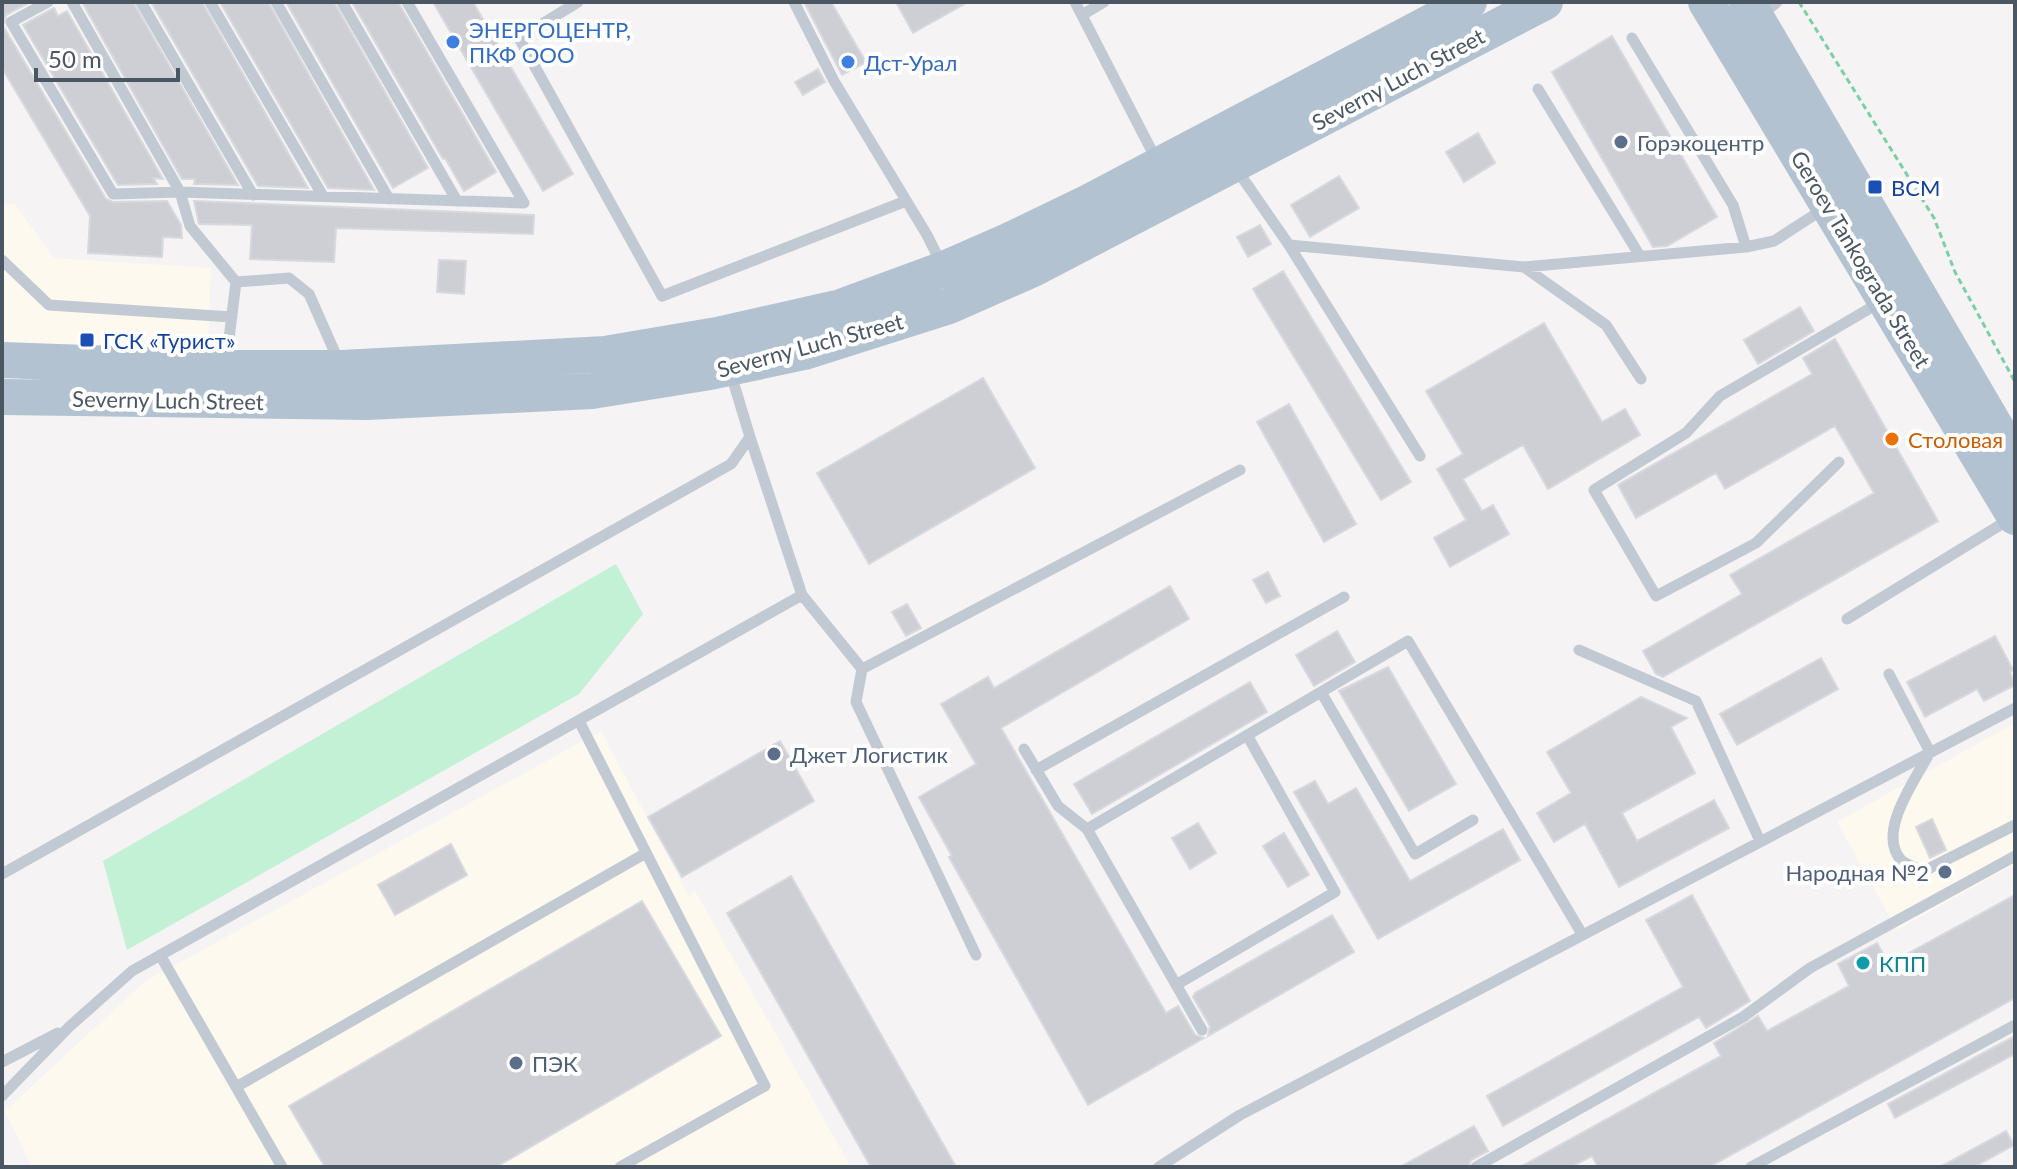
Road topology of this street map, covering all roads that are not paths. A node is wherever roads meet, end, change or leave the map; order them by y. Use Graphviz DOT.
graph roads {
  1 [pos="48,2"];
  2 [pos="72,2"];
  3 [pos="141,2"];
  4 [pos="210,2"];
  5 [pos="276,2"];
  6 [pos="342,2"];
  7 [pos="407,2"];
  8 [pos="578,2"];
  9 [pos="794,2"];
  10 [pos="1075,2"];
  11 [pos="1104,2"];
  12 [pos="1469,2"];
  13 [pos="1545,2"];
  14 [pos="1706,2"];
  15 [pos="1761,7"];
  16 [pos="1082,15"];
  17 [pos="1632,38"];
  18 [pos="1538,89"];
  19 [pos="1233,164"];
  20 [pos="1159,165"];
  21 [pos="180,192"];
  22 [pos="253,195"];
  23 [pos="323,196"];
  24 [pos="389,199"];
  25 [pos="457,201"];
  26 [pos="906,201"];
  27 [pos="1829,206"];
  28 [pos="1289,245"];
  29 [pos="1746,247"];
  30 [pos="1640,256"];
  31 [pos="2,260"];
  32 [pos="1524,267"];
  33 [pos="944,269"];
  34 [pos="236,282"];
  35 [pos="1885,300"];
  36 [pos="232,317"];
  37 [pos="2,360"];
  38 [pos="226,368"];
  39 [pos="342,368"];
  40 [pos="729,368"];
  41 [pos="1641,379"];
  42 [pos="2,397"];
  43 [pos="750,437"];
  44 [pos="1420,456"];
  45 [pos="2015,460"];
  46 [pos="1839,462"];
  47 [pos="1240,470"];
  48 [pos="2015,517"];
  49 [pos="802,595"];
  50 [pos="1344,597"];
  51 [pos="1847,619"];
  52 [pos="1579,650"];
  53 [pos="862,669"];
  54 [pos="1889,674"];
  55 [pos="1321,692"];
  56 [pos="2015,708"];
  57 [pos="579,721"];
  58 [pos="1247,735"];
  59 [pos="1024,749"];
  60 [pos="1930,752"];
  61 [pos="1036,770"];
  62 [pos="1473,820"];
  63 [pos="2015,825"];
  64 [pos="1087,829"];
  65 [pos="1760,841"];
  66 [pos="646,853"];
  67 [pos="2015,856"];
  68 [pos="2,874"];
  69 [pos="1582,934"];
  70 [pos="160,955"];
  71 [pos="976,955"];
  72 [pos="1176,985"];
  73 [pos="2015,1025"];
  74 [pos="69,1027"];
  75 [pos="1202,1030"];
  76 [pos="2,1062"];
  77 [pos="236,1087"];
  78 [pos="2,1096"];
  79 [pos="282,1167"];
  80 [pos="620,1167"];
  81 [pos="1159,1167"];
  82 [pos="1476,1167"];
  83 [pos="1751,1167"];
  1 -- 21 [label="lane"];
  2 -- 21 [label="lane"];
  3 -- 22 [label="lane"];
  4 -- 23 [label="lane"];
  5 -- 24 [label="lane"];
  6 -- 25 [label="lane"];
  7 -- 25 [label="lane"];
  8 -- 26 [label="lane"];
  9 -- 26 [label="lane"];
  10 -- 16 [label="lane"];
  11 -- 16 [label="lane"];
  12 -- 20 [label="main road, Severny Luch Street"];
  13 -- 19 [label="main road, Severny Luch Street"];
  14 -- 27 [label="main road, Geroev Tankograda Street"];
  15 -- 45 [label="main road, Geroev Tankograda Street"];
  16 -- 20 [label="lane"];
  17 -- 29 [label="lane"];
  18 -- 30 [label="lane"];
  19 -- 28 [label="lane"];
  19 -- 40 [label="main road, Severny Luch Street"];
  20 -- 33 [label="main road, Severny Luch Street"];
  21 -- 22 [label="lane"];
  21 -- 34 [label="lane"];
  22 -- 23 [label="lane"];
  23 -- 24 [label="lane"];
  24 -- 25 [label="lane"];
  26 -- 33 [label="lane"];
  27 -- 29 [label="lane"];
  27 -- 35 [label="main road, Geroev Tankograda Street"];
  28 -- 32 [label="lane"];
  28 -- 44 [label="lane"];
  29 -- 30 [label="lane"];
  30 -- 32 [label="lane"];
  31 -- 36 [label="lane"];
  32 -- 41 [label="lane"];
  33 -- 39 [label="main road, Severny Luch Street"];
  34 -- 36 [label="lane"];
  34 -- 39 [label="lane"];
  35 -- 46 [label="lane"];
  35 -- 48 [label="main road, Geroev Tankograda Street"];
  36 -- 38 [label="lane"];
  37 -- 38 [label="main road, Severny Luch Street"];
  38 -- 39 [label="main road, Severny Luch Street"];
  40 -- 42 [label="main road, Severny Luch Street"];
  40 -- 43 [label="lane"];
  43 -- 49 [label="lane"];
  43 -- 68 [label="lane"];
  47 -- 53 [label="lane"];
  48 -- 51 [label="lane"];
  49 -- 53 [label="lane"];
  49 -- 57 [label="lane"];
  50 -- 61 [label="lane"];
  52 -- 65 [label="lane"];
  53 -- 71 [label="lane"];
  54 -- 60 [label="lane"];
  55 -- 58 [label="lane"];
  55 -- 62 [label="lane"];
  55 -- 69 [label="lane"];
  56 -- 60 [label="lane"];
  57 -- 66 [label="lane"];
  57 -- 70 [label="lane"];
  58 -- 64 [label="lane"];
  58 -- 72 [label="lane"];
  59 -- 61 [label="lane"];
  60 -- 63 [label="lane"];
  60 -- 65 [label="lane"];
  61 -- 64 [label="lane"];
  64 -- 72 [label="lane"];
  65 -- 69 [label="lane"];
  66 -- 77 [label="lane"];
  66 -- 80 [label="lane"];
  67 -- 82 [label="lane"];
  69 -- 81 [label="lane"];
  70 -- 74 [label="lane"];
  70 -- 77 [label="lane"];
  72 -- 75 [label="lane"];
  73 -- 83 [label="lane"];
  74 -- 76 [label="lane"];
  74 -- 78 [label="lane"];
  77 -- 79 [label="lane"];
}
